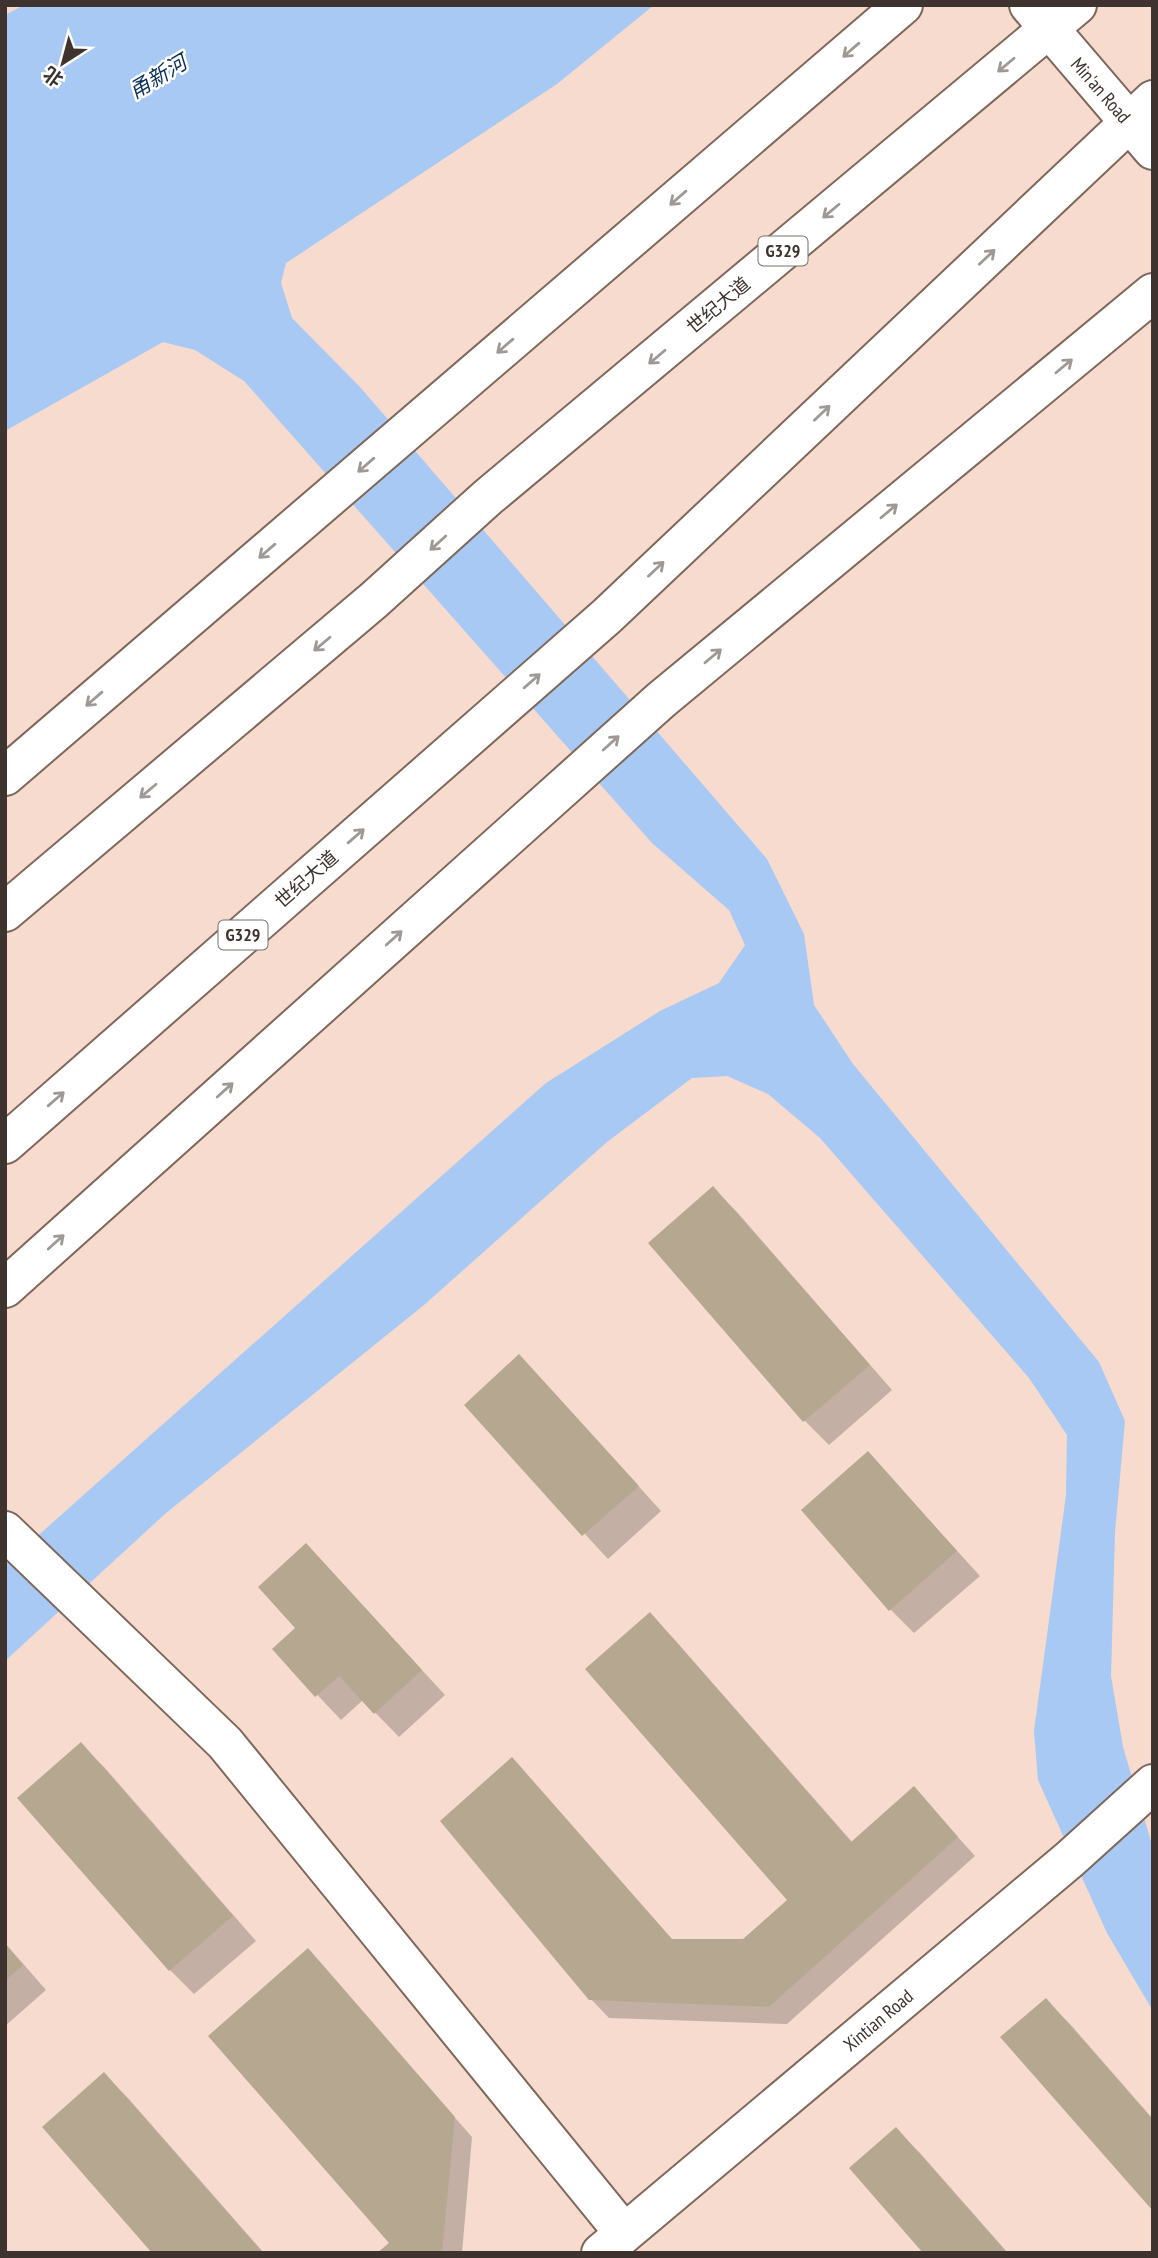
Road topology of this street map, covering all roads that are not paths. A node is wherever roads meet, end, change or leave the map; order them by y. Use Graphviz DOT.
graph roads {
  1 [pos="903,5"];
  2 [pos="1052,13"];
  3 [pos="1145,124"];
  4 [pos="1153,293"];
  5 [pos="5,776"];
  6 [pos="5,912"];
  7 [pos="5,1144"];
  8 [pos="5,1288"];
  9 [pos="5,1531"];
  10 [pos="1153,1784"];
  11 [pos="613,2243"];
  1 -- 5 [label="main road, one-way"];
  2 -- 3 [label="main road, Min'an Road"];
  2 -- 6 [label="main road, 世纪大道 / G329, one-way"];
  7 -- 3 [label="main road, 世纪大道 / G329, one-way"];
  8 -- 4 [label="main road, one-way"];
  9 -- 11 [label="main road"];
  10 -- 11 [label="main road, Xintian Road"];
}
